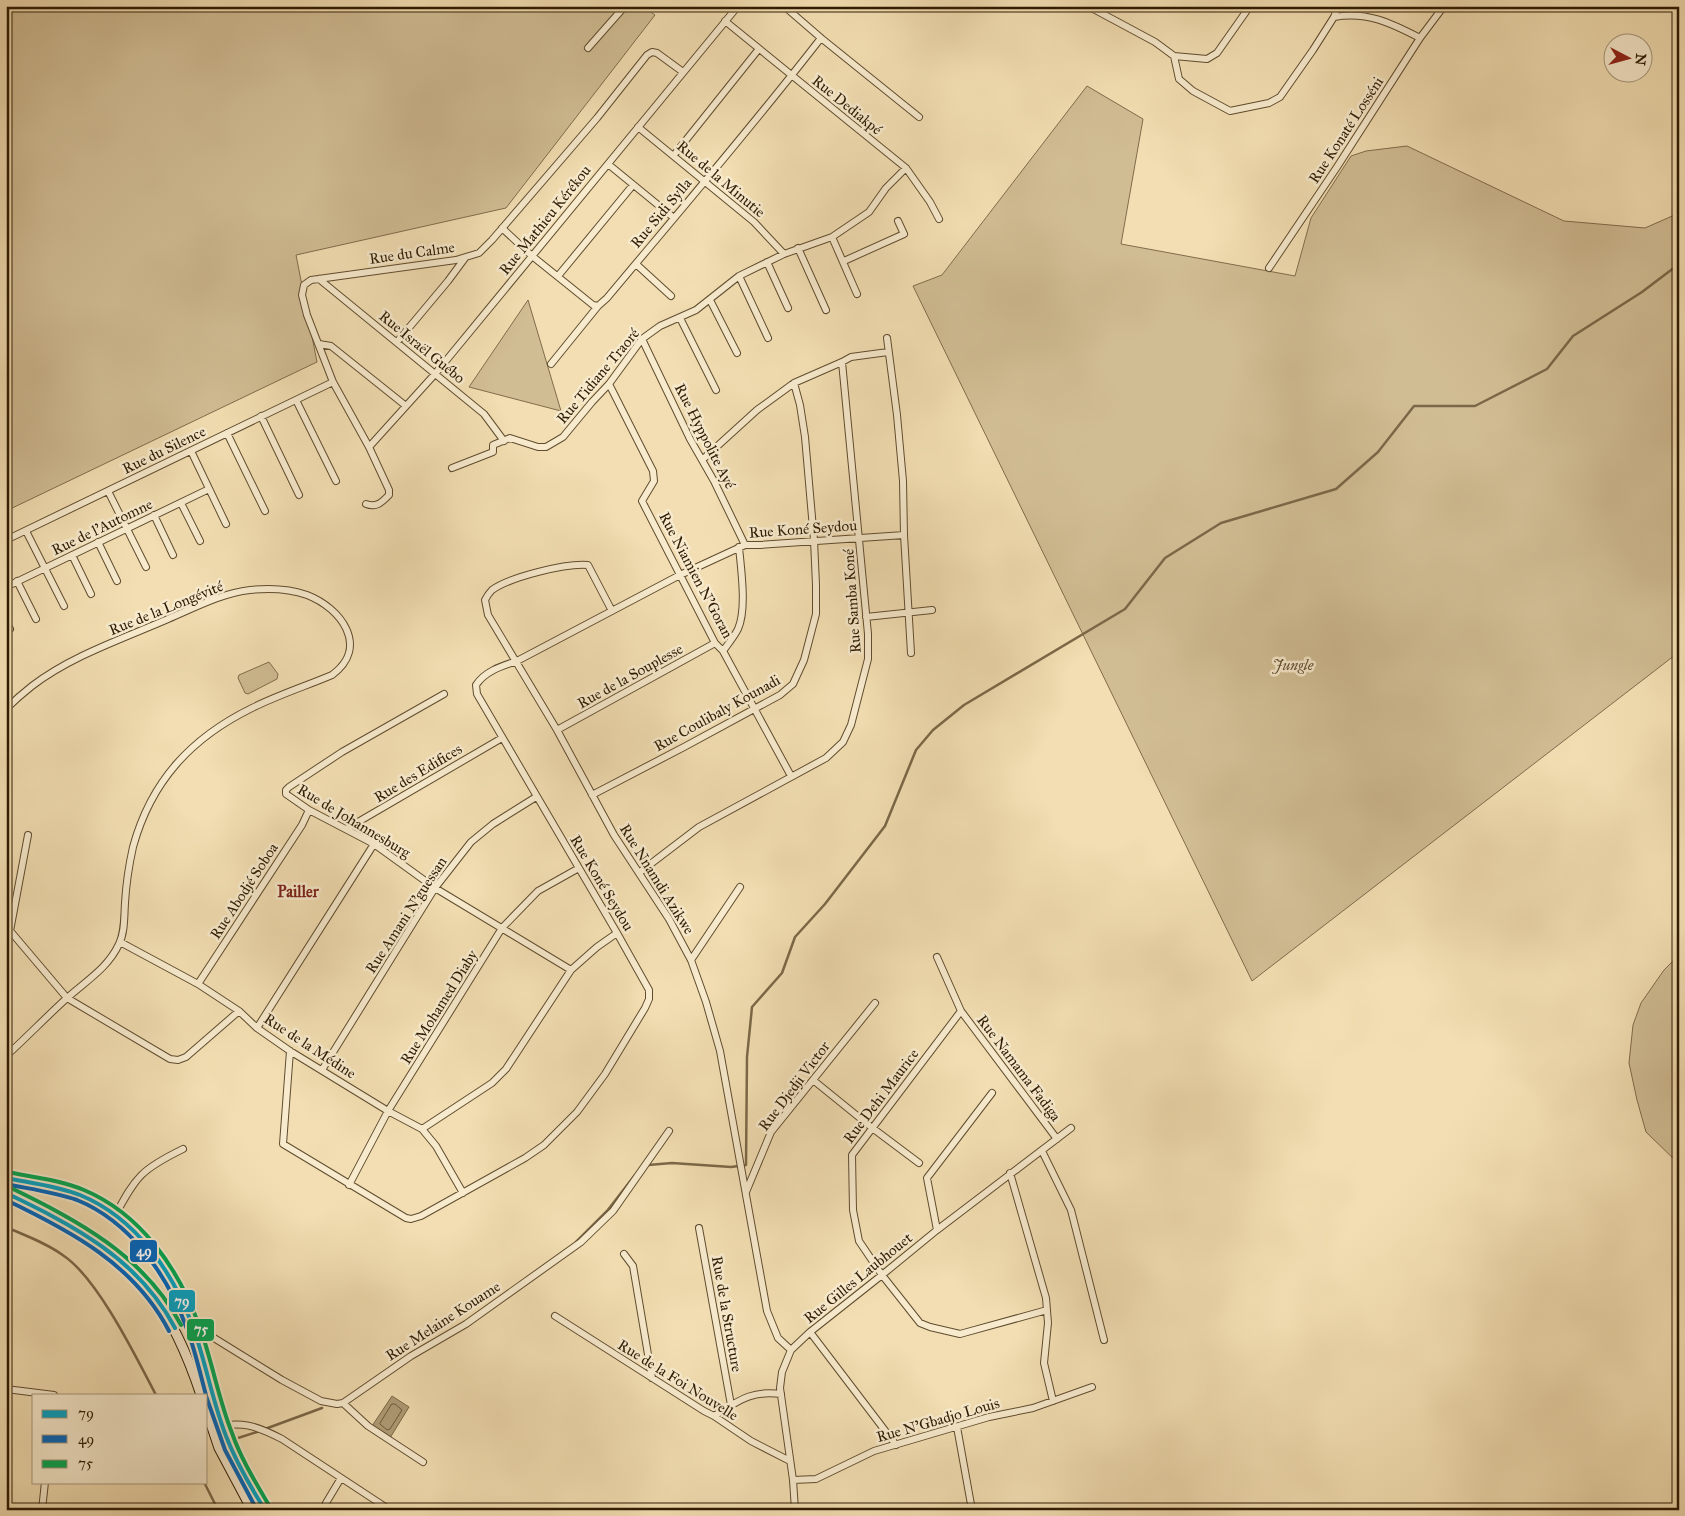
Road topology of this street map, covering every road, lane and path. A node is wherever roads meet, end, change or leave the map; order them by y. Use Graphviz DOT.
graph roads {
  1 [pos="625,6"];
  2 [pos="738,6"];
  3 [pos="784,6"];
  4 [pos="1088,6"];
  5 [pos="1250,6"];
  6 [pos="1338,6"];
  7 [pos="1444,6"];
  8 [pos="1334,17"];
  9 [pos="725,21"];
  10 [pos="821,38"];
  11 [pos="1420,38"];
  12 [pos="588,48"];
  13 [pos="758,50"];
  14 [pos="1174,56"];
  15 [pos="683,72"];
  16 [pos="792,76"];
  17 [pos="919,117"];
  18 [pos="638,127"];
  19 [pos="674,155"];
  20 [pos="608,164"];
  21 [pos="906,168"];
  22 [pos="705,181"];
  23 [pos="633,185"];
  24 [pos="674,218"];
  25 [pos="939,219"];
  26 [pos="898,221"];
  27 [pos="502,228"];
  28 [pos="832,237"];
  29 [pos="798,248"];
  30 [pos="784,254"];
  31 [pos="532,256"];
  32 [pos="465,258"];
  33 [pos="844,261"];
  34 [pos="768,262"];
  35 [pos="636,264"];
  36 [pos="1270,268"];
  37 [pos="558,276"];
  38 [pos="739,276"];
  39 [pos="319,278"];
  40 [pos="857,294"];
  41 [pos="671,296"];
  42 [pos="710,300"];
  43 [pos="598,306"];
  44 [pos="788,308"];
  45 [pos="826,310"];
  46 [pos="680,318"];
  47 [pos="768,338"];
  48 [pos="887,338"];
  49 [pos="642,339"];
  50 [pos="397,342"];
  51 [pos="319,344"];
  52 [pos="888,352"];
  53 [pos="737,353"];
  54 [pos="842,362"];
  55 [pos="551,364"];
  56 [pos="435,374"];
  57 [pos="333,382"];
  58 [pos="794,382"];
  59 [pos="610,384"];
  60 [pos="716,390"];
  61 [pos="296,400"];
  62 [pos="406,406"];
  63 [pos="261,416"];
  64 [pos="227,433"];
  65 [pos="504,440"];
  66 [pos="369,447"];
  67 [pos="191,450"];
  68 [pos="702,460"];
  69 [pos="452,468"];
  70 [pos="336,481"];
  71 [pos="209,489"];
  72 [pos="108,491"];
  73 [pos="300,495"];
  74 [pos="181,503"];
  75 [pos="366,504"];
  76 [pos="265,511"];
  77 [pos="154,516"];
  78 [pos="226,524"];
  79 [pos="127,528"];
  80 [pos="26,531"];
  81 [pos="904,535"];
  82 [pos="860,537"];
  83 [pos="6,540"];
  84 [pos="814,540"];
  85 [pos="200,541"];
  86 [pos="98,542"];
  87 [pos="742,546"];
  88 [pos="72,555"];
  89 [pos="173,555"];
  90 [pos="45,568"];
  91 [pos="146,568"];
  92 [pos="680,575"];
  93 [pos="117,580"];
  94 [pos="17,581"];
  95 [pos="6,587"];
  96 [pos="91,594"];
  97 [pos="64,606"];
  98 [pos="932,610"];
  99 [pos="612,611"];
  100 [pos="907,613"];
  101 [pos="866,616"];
  102 [pos="36,619"];
  103 [pos="715,643"];
  104 [pos="723,652"];
  105 [pos="911,653"];
  106 [pos="517,661"];
  107 [pos="444,694"];
  108 [pos="754,708"];
  109 [pos="6,709"];
  110 [pos="557,730"];
  111 [pos="502,738"];
  112 [pos="791,776"];
  113 [pos="592,795"];
  114 [pos="536,797"];
  115 [pos="309,810"];
  116 [pos="346,828"];
  117 [pos="28,835"];
  118 [pos="374,844"];
  119 [pos="579,868"];
  120 [pos="640,872"];
  121 [pos="740,887"];
  122 [pos="435,888"];
  123 [pos="8,928"];
  124 [pos="502,928"];
  125 [pos="617,933"];
  126 [pos="120,942"];
  127 [pos="937,958"];
  128 [pos="691,960"];
  129 [pos="571,970"];
  130 [pos="198,984"];
  131 [pos="68,998"];
  132 [pos="875,1003"];
  133 [pos="239,1011"];
  134 [pos="961,1011"];
  135 [pos="257,1028"];
  136 [pos="290,1051"];
  137 [pos="6,1056"];
  138 [pos="322,1070"];
  139 [pos="813,1080"];
  140 [pos="992,1093"];
  141 [pos="388,1111"];
  142 [pos="871,1128"];
  143 [pos="1071,1128"];
  144 [pos="422,1129"];
  145 [pos="669,1131"];
  146 [pos="1057,1139"];
  147 [pos="183,1149"];
  148 [pos="1042,1151"];
  149 [pos="919,1163"];
  150 [pos="1010,1173"];
  151 [pos="6,1178"];
  152 [pos="349,1185"];
  153 [pos="6,1193"];
  154 [pos="463,1193"];
  155 [pos="746,1193"];
  156 [pos="115,1216"];
  157 [pos="699,1228"];
  158 [pos="937,1230"];
  159 [pos="624,1254"];
  160 [pos="882,1276"];
  161 [pos="1047,1310"];
  162 [pos="555,1316"];
  163 [pos="192,1325"];
  164 [pos="810,1332"];
  165 [pos="1104,1340"];
  166 [pos="791,1350"];
  167 [pos="652,1378"];
  168 [pos="1092,1387"];
  169 [pos="6,1390"];
  170 [pos="44,1394"];
  171 [pos="201,1394"];
  172 [pos="781,1394"];
  173 [pos="1053,1401"];
  174 [pos="343,1403"];
  175 [pos="731,1405"];
  176 [pos="208,1412"];
  177 [pos="714,1416"];
  178 [pos="217,1426"];
  179 [pos="957,1427"];
  180 [pos="896,1444"];
  181 [pos="790,1461"];
  182 [pos="423,1462"];
  183 [pos="341,1478"];
  184 [pos="793,1480"];
  185 [pos="46,1484"];
  186 [pos="42,1510"];
  187 [pos="252,1510"];
  188 [pos="265,1510"];
  189 [pos="325,1510"];
  190 [pos="390,1510"];
  191 [pos="795,1510"];
  192 [pos="972,1510"];
  1 -- 12 [label="street"];
  2 -- 9 [label="street, Rue Mathieu Kérékou"];
  3 -- 10 [label="street"];
  4 -- 14 [label="street"];
  5 -- 14 [label="street"];
  6 -- 8 [label="street"];
  7 -- 11 [label="street, Rue Konaté Losséni"];
  8 -- 11 [label="street"];
  8 -- 14 [label="street"];
  9 -- 13 [label="street, Rue Dediakpé"];
  9 -- 15 [label="street, Rue Mathieu Kérékou"];
  10 -- 16 [label="street, Rue Sidi Sylla"];
  10 -- 17 [label="street"];
  11 -- 36 [label="street, Rue Konaté Losséni"];
  13 -- 16 [label="street, Rue Dediakpé"];
  13 -- 19 [label="street"];
  15 -- 18 [label="street, Rue Mathieu Kérékou"];
  15 -- 27 [label="street, Rue du Calme"];
  16 -- 21 [label="street, Rue Dediakpé"];
  16 -- 22 [label="street, Rue Sidi Sylla"];
  18 -- 19 [label="street, Rue de la Minutie"];
  18 -- 20 [label="street, Rue Mathieu Kérékou"];
  19 -- 22 [label="street, Rue de la Minutie"];
  20 -- 23 [label="street"];
  20 -- 31 [label="street, Rue Mathieu Kérékou"];
  21 -- 25 [label="street, Rue Dediakpé"];
  21 -- 28 [label="street, Rue Tidiane Traoré"];
  22 -- 24 [label="street, Rue Sidi Sylla"];
  22 -- 30 [label="street, Rue de la Minutie"];
  23 -- 24 [label="street"];
  23 -- 37 [label="street"];
  24 -- 35 [label="street, Rue Sidi Sylla"];
  26 -- 33 [label="street"];
  27 -- 31 [label="street"];
  27 -- 32 [label="street, Rue du Calme"];
  28 -- 29 [label="street, Rue Tidiane Traoré"];
  28 -- 33 [label="street"];
  29 -- 30 [label="street, Rue Tidiane Traoré"];
  29 -- 45 [label="street"];
  30 -- 34 [label="street, Rue Tidiane Traoré"];
  31 -- 37 [label="street"];
  31 -- 56 [label="street, Rue Mathieu Kérékou"];
  32 -- 39 [label="street, Rue du Calme"];
  32 -- 50 [label="street"];
  33 -- 40 [label="street"];
  34 -- 38 [label="street, Rue Tidiane Traoré"];
  34 -- 44 [label="street"];
  35 -- 41 [label="street"];
  35 -- 43 [label="street, Rue Sidi Sylla"];
  37 -- 43 [label="street"];
  38 -- 42 [label="street, Rue Tidiane Traoré"];
  38 -- 47 [label="street"];
  39 -- 50 [label="street, Rue Israël Guébo"];
  39 -- 51 [label="street"];
  42 -- 46 [label="street, Rue Tidiane Traoré"];
  42 -- 53 [label="street"];
  43 -- 55 [label="street, Rue Sidi Sylla"];
  46 -- 49 [label="street, Rue Tidiane Traoré"];
  46 -- 60 [label="street"];
  48 -- 52 [label="street"];
  49 -- 59 [label="street, Rue Tidiane Traoré"];
  49 -- 68 [label="street, Rue Hyppolite Ayé"];
  50 -- 56 [label="street, Rue Israël Guébo"];
  51 -- 57 [label="street"];
  51 -- 62 [label="street"];
  52 -- 54 [label="street"];
  52 -- 81 [label="street"];
  54 -- 58 [label="street"];
  54 -- 82 [label="street, Rue Samba Koné"];
  56 -- 62 [label="street, Rue Mathieu Kérékou"];
  56 -- 65 [label="street, Rue Israël Guébo"];
  57 -- 61 [label="street, Rue du Silence"];
  57 -- 66 [label="street"];
  58 -- 68 [label="street"];
  58 -- 84 [label="street, Rue Coulibaly Kounadi"];
  59 -- 65 [label="street, Rue Tidiane Traoré"];
  59 -- 92 [label="street, Rue Niamien N'Goran"];
  61 -- 63 [label="street, Rue du Silence"];
  61 -- 70 [label="street"];
  62 -- 66 [label="street, Rue Mathieu Kérékou"];
  63 -- 64 [label="street, Rue du Silence"];
  63 -- 73 [label="street"];
  64 -- 67 [label="street, Rue du Silence"];
  64 -- 76 [label="street"];
  65 -- 69 [label="street"];
  66 -- 75 [label="street"];
  67 -- 71 [label="street"];
  67 -- 72 [label="street, Rue du Silence"];
  68 -- 87 [label="street, Rue Hyppolite Ayé"];
  71 -- 74 [label="street, Rue de l'Automne"];
  71 -- 78 [label="street"];
  72 -- 79 [label="street"];
  72 -- 80 [label="street, Rue du Silence"];
  74 -- 77 [label="street, Rue de l'Automne"];
  74 -- 85 [label="street"];
  77 -- 79 [label="street, Rue de l'Automne"];
  77 -- 89 [label="street"];
  79 -- 86 [label="street, Rue de l'Automne"];
  79 -- 91 [label="street"];
  80 -- 83 [label="street, Rue du Silence"];
  80 -- 90 [label="street"];
  81 -- 82 [label="street, Rue Koné Seydou"];
  81 -- 100 [label="street"];
  82 -- 84 [label="street, Rue Koné Seydou"];
  82 -- 101 [label="street, Rue Samba Koné"];
  84 -- 87 [label="street, Rue Koné Seydou"];
  84 -- 108 [label="street, Rue Coulibaly Kounadi"];
  86 -- 88 [label="street, Rue de l'Automne"];
  86 -- 93 [label="street"];
  87 -- 92 [label="street, Rue Koné Seydou"];
  87 -- 104 [label="street"];
  88 -- 90 [label="street, Rue de l'Automne"];
  88 -- 96 [label="street"];
  90 -- 94 [label="street, Rue de l'Automne"];
  90 -- 97 [label="street"];
  92 -- 99 [label="street, Rue Koné Seydou"];
  92 -- 103 [label="street, Rue Niamien N'Goran"];
  94 -- 95 [label="street, Rue de l'Automne"];
  94 -- 102 [label="street"];
  98 -- 100 [label="street"];
  99 -- 106 [label="street, Rue Koné Seydou"];
  99 -- 106 [label="street, Rue Nnamdi Azikwe"];
  100 -- 101 [label="street"];
  100 -- 105 [label="street"];
  101 -- 112 [label="street, Rue Samba Koné"];
  103 -- 104 [label="street, Rue Niamien N'Goran"];
  103 -- 110 [label="street, Rue de la Souplesse"];
  104 -- 108 [label="street, Rue Niamien N'Goran"];
  106 -- 110 [label="street, Rue Nnamdi Azikwe"];
  106 -- 111 [label="street, Rue Koné Seydou"];
  107 -- 115 [label="street, Rue de Johannesburg"];
  108 -- 112 [label="street, Rue Niamien N'Goran"];
  108 -- 113 [label="street, Rue Coulibaly Kounadi"];
  109 -- 126 [label="street, Rue de la Longévité"];
  110 -- 113 [label="street, Rue Nnamdi Azikwe"];
  111 -- 114 [label="street, Rue Koné Seydou"];
  111 -- 116 [label="street, Rue des Edifices"];
  112 -- 120 [label="street, Rue Samba Koné"];
  113 -- 120 [label="street, Rue Nnamdi Azikwe"];
  114 -- 119 [label="street, Rue Koné Seydou"];
  114 -- 122 [label="street, Rue Amani N'guessan"];
  115 -- 116 [label="street, Rue de Johannesburg"];
  115 -- 130 [label="street, Rue Abodjé Soboa"];
  116 -- 118 [label="street, Rue de Johannesburg"];
  117 -- 123 [label="street"];
  118 -- 122 [label="street, Rue de Johannesburg"];
  118 -- 135 [label="street"];
  119 -- 124 [label="street, Rue Mohamed Diaby"];
  119 -- 125 [label="street, Rue Koné Seydou"];
  120 -- 128 [label="street, Rue Nnamdi Azikwe"];
  121 -- 128 [label="street"];
  122 -- 124 [label="street, Rue de Johannesburg"];
  122 -- 138 [label="street, Rue Amani N'guessan"];
  123 -- 131 [label="street"];
  124 -- 129 [label="street, Rue de Johannesburg"];
  124 -- 141 [label="street, Rue Mohamed Diaby"];
  125 -- 129 [label="street"];
  125 -- 154 [label="street, Rue Koné Seydou"];
  126 -- 130 [label="street, Rue de la Médine"];
  126 -- 131 [label="street, Rue de la Longévité"];
  127 -- 134 [label="street"];
  128 -- 155 [label="street, Rue Nnamdi Azikwe"];
  129 -- 144 [label="street"];
  130 -- 133 [label="street, Rue de la Médine"];
  131 -- 133 [label="street"];
  131 -- 137 [label="street, Rue de la Longévité"];
  132 -- 139 [label="street, Rue Djedji Victor"];
  133 -- 135 [label="street, Rue de la Médine"];
  134 -- 142 [label="street, Rue Dehi Maurice"];
  134 -- 146 [label="street, Rue Namama Fadiga"];
  135 -- 136 [label="street, Rue de la Médine"];
  136 -- 138 [label="street, Rue de la Médine"];
  136 -- 152 [label="street, Rue Koné Seydou"];
  138 -- 141 [label="street, Rue de la Médine"];
  139 -- 142 [label="street"];
  139 -- 155 [label="street, Rue Djedji Victor"];
  140 -- 158 [label="street"];
  141 -- 144 [label="street, Rue de la Médine"];
  141 -- 152 [label="street, Rue Mohamed Diaby"];
  142 -- 149 [label="street"];
  142 -- 160 [label="street, Rue Dehi Maurice"];
  143 -- 146 [label="street, Rue Gilles Laubhouet"];
  144 -- 154 [label="street, Rue de la Médine"];
  145 -- 174 [label="street, Rue Melaine Kouame"];
  146 -- 148 [label="street, Rue Gilles Laubhouet"];
  147 -- 156 [label="street"];
  148 -- 150 [label="street, Rue Gilles Laubhouet"];
  148 -- 165 [label="street"];
  150 -- 158 [label="street, Rue Gilles Laubhouet"];
  150 -- 161 [label="street"];
  151 -- 156 [label="main road"];
  152 -- 154 [label="street, Rue Koné Seydou"];
  153 -- 171 [label="main road"];
  155 -- 166 [label="street, Rue Nnamdi Azikwe"];
  156 -- 163 [label="main road"];
  157 -- 175 [label="street, Rue de la Structure"];
  158 -- 160 [label="street, Rue Gilles Laubhouet"];
  159 -- 167 [label="street"];
  160 -- 161 [label="street, Rue Dehi Maurice"];
  160 -- 164 [label="street, Rue Gilles Laubhouet"];
  161 -- 173 [label="street"];
  162 -- 167 [label="street, Rue de la Foi Nouvelle"];
  163 -- 174 [label="street"];
  163 -- 178 [label="main road"];
  164 -- 166 [label="street, Rue Gilles Laubhouet"];
  164 -- 180 [label="street"];
  166 -- 172 [label="street, Rue Gilles Laubhouet"];
  167 -- 177 [label="street, Rue de la Foi Nouvelle"];
  168 -- 173 [label="street, Rue N'Gbadjo Louis"];
  169 -- 170 [label="street"];
  172 -- 175 [label="street"];
  172 -- 181 [label="street, Rue Gilles Laubhouet"];
  173 -- 179 [label="street, Rue N'Gbadjo Louis"];
  174 -- 182 [label="street"];
  175 -- 177 [label="street"];
  176 -- 178 [label="main road"];
  177 -- 181 [label="street, Rue de la Foi Nouvelle"];
  178 -- 183 [label="street"];
  178 -- 187 [label="main road"];
  178 -- 188 [label="main road"];
  179 -- 180 [label="street, Rue N'Gbadjo Louis"];
  179 -- 192 [label="street"];
  180 -- 184 [label="street, Rue N'Gbadjo Louis"];
  181 -- 184 [label="street, Rue Gilles Laubhouet"];
  183 -- 189 [label="street"];
  183 -- 190 [label="street"];
  184 -- 191 [label="street, Rue Gilles Laubhouet"];
  185 -- 186 [label="street"];
}
